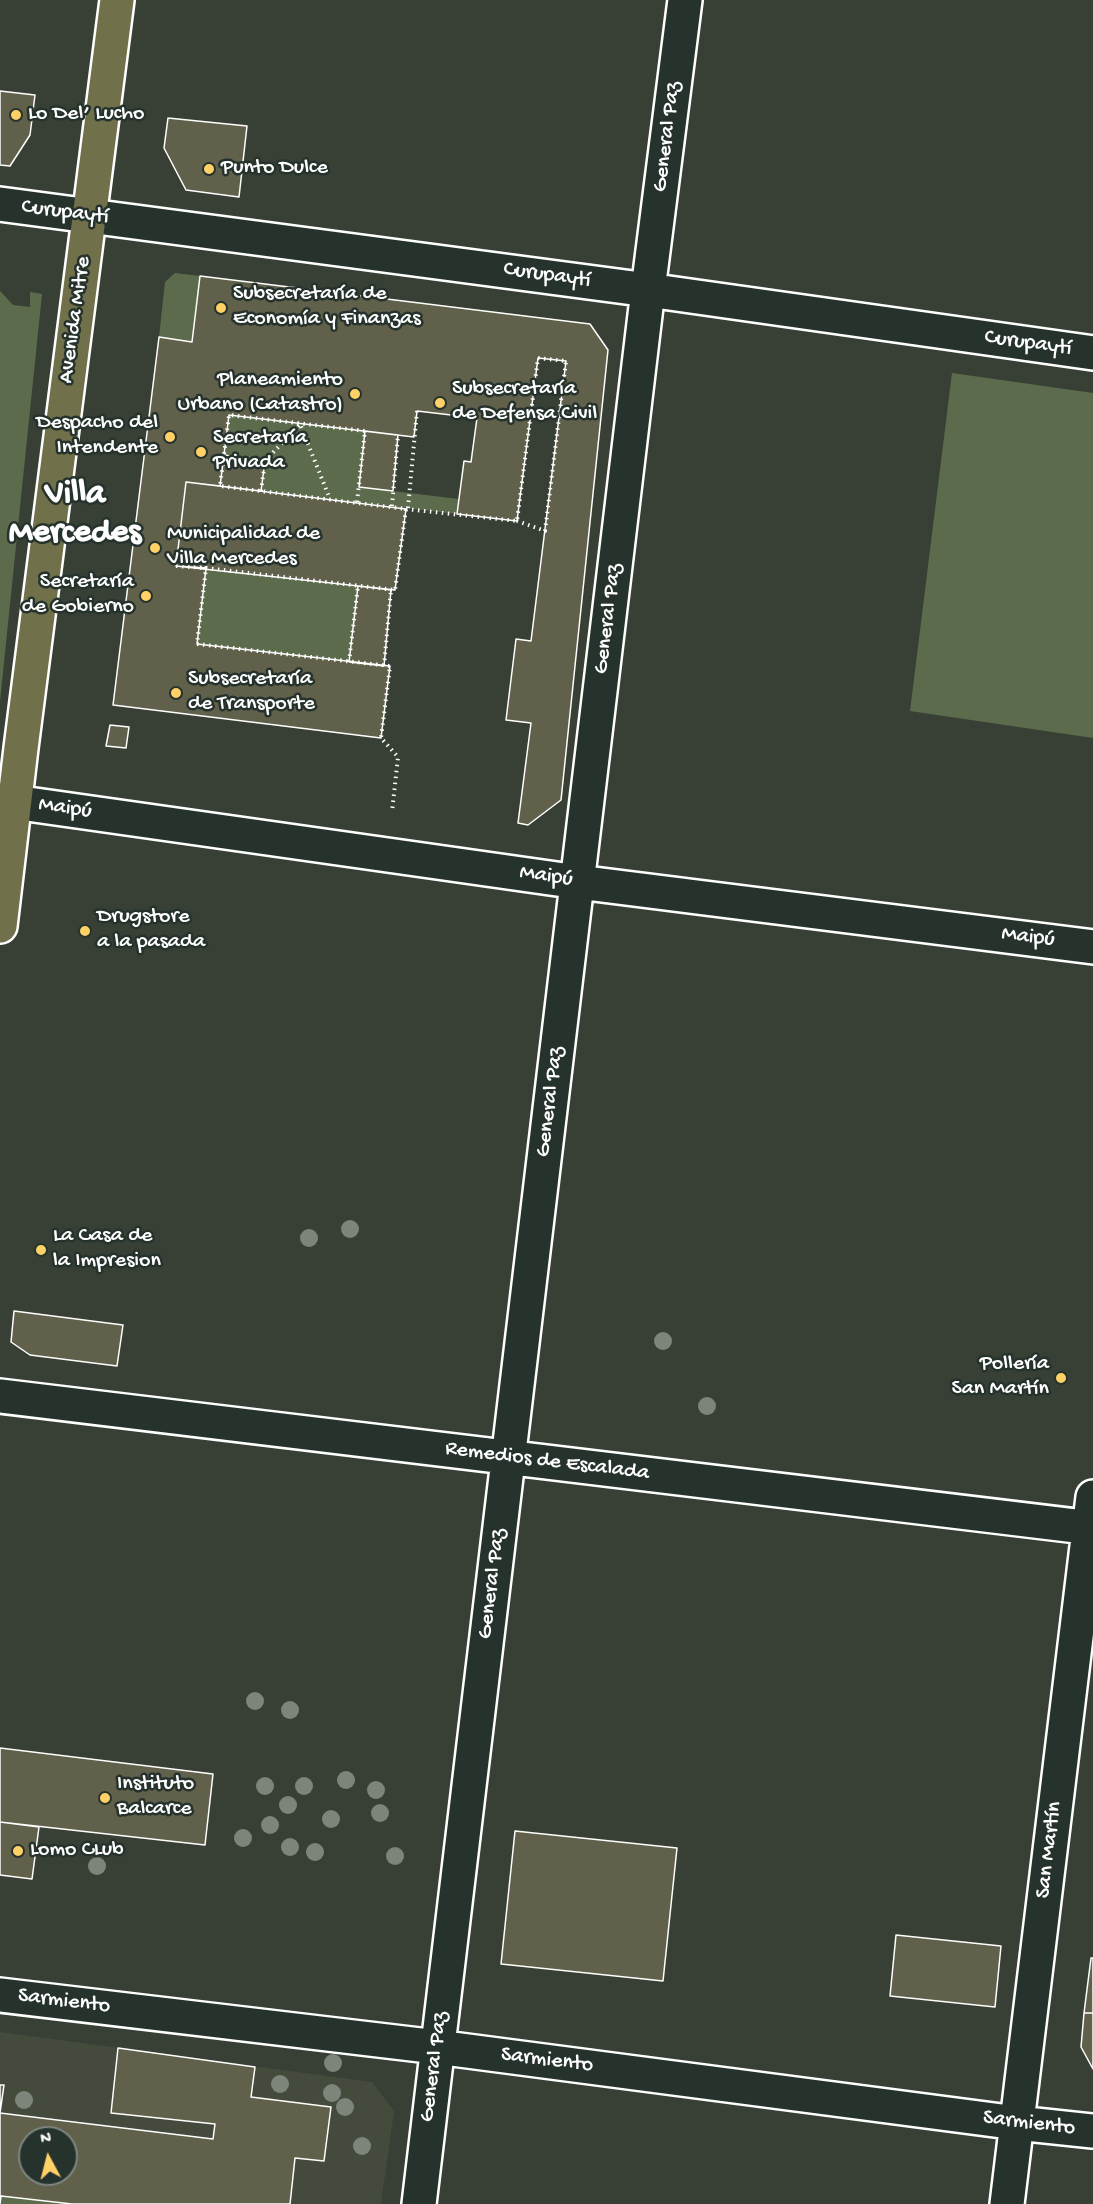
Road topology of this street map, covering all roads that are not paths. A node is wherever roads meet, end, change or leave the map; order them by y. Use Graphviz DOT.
graph roads {
  1 [pos="117,0"];
  2 [pos="685,0"];
  3 [pos="0,204"];
  4 [pos="90,216"];
  5 [pos="648,290"];
  6 [pos="1093,353"];
  7 [pos="8,801"];
  8 [pos="578,882"];
  9 [pos="0,926"];
  10 [pos="1093,947"];
  11 [pos="0,1396"];
  12 [pos="508,1457"];
  13 [pos="1091,1518"];
  14 [pos="0,1995"];
  15 [pos="437,2047"];
  16 [pos="1017,2123"];
  17 [pos="1093,2131"];
  18 [pos="419,2204"];
  19 [pos="1007,2204"];
  1 -- 4 [label="main road, Avenida Mitre"];
  2 -- 5 [label="street, General Paz"];
  3 -- 4 [label="street, Curupaytí"];
  4 -- 5 [label="street, Curupaytí"];
  4 -- 7 [label="main road, Avenida Mitre"];
  5 -- 6 [label="street, Curupaytí"];
  5 -- 8 [label="street, General Paz"];
  7 -- 8 [label="street, Maipú"];
  7 -- 9 [label="main road, Avenida Mitre"];
  8 -- 10 [label="street, Maipú"];
  8 -- 12 [label="street, General Paz"];
  11 -- 12 [label="street, Remedios de Escalada"];
  12 -- 13 [label="street, Remedios de Escalada"];
  12 -- 15 [label="street, General Paz"];
  13 -- 16 [label="street, San Martín"];
  14 -- 15 [label="street, Sarmiento"];
  15 -- 16 [label="street, Sarmiento"];
  15 -- 18 [label="street, General Paz"];
  16 -- 17 [label="street, Sarmiento"];
  16 -- 19 [label="street, San Martín"];
}
